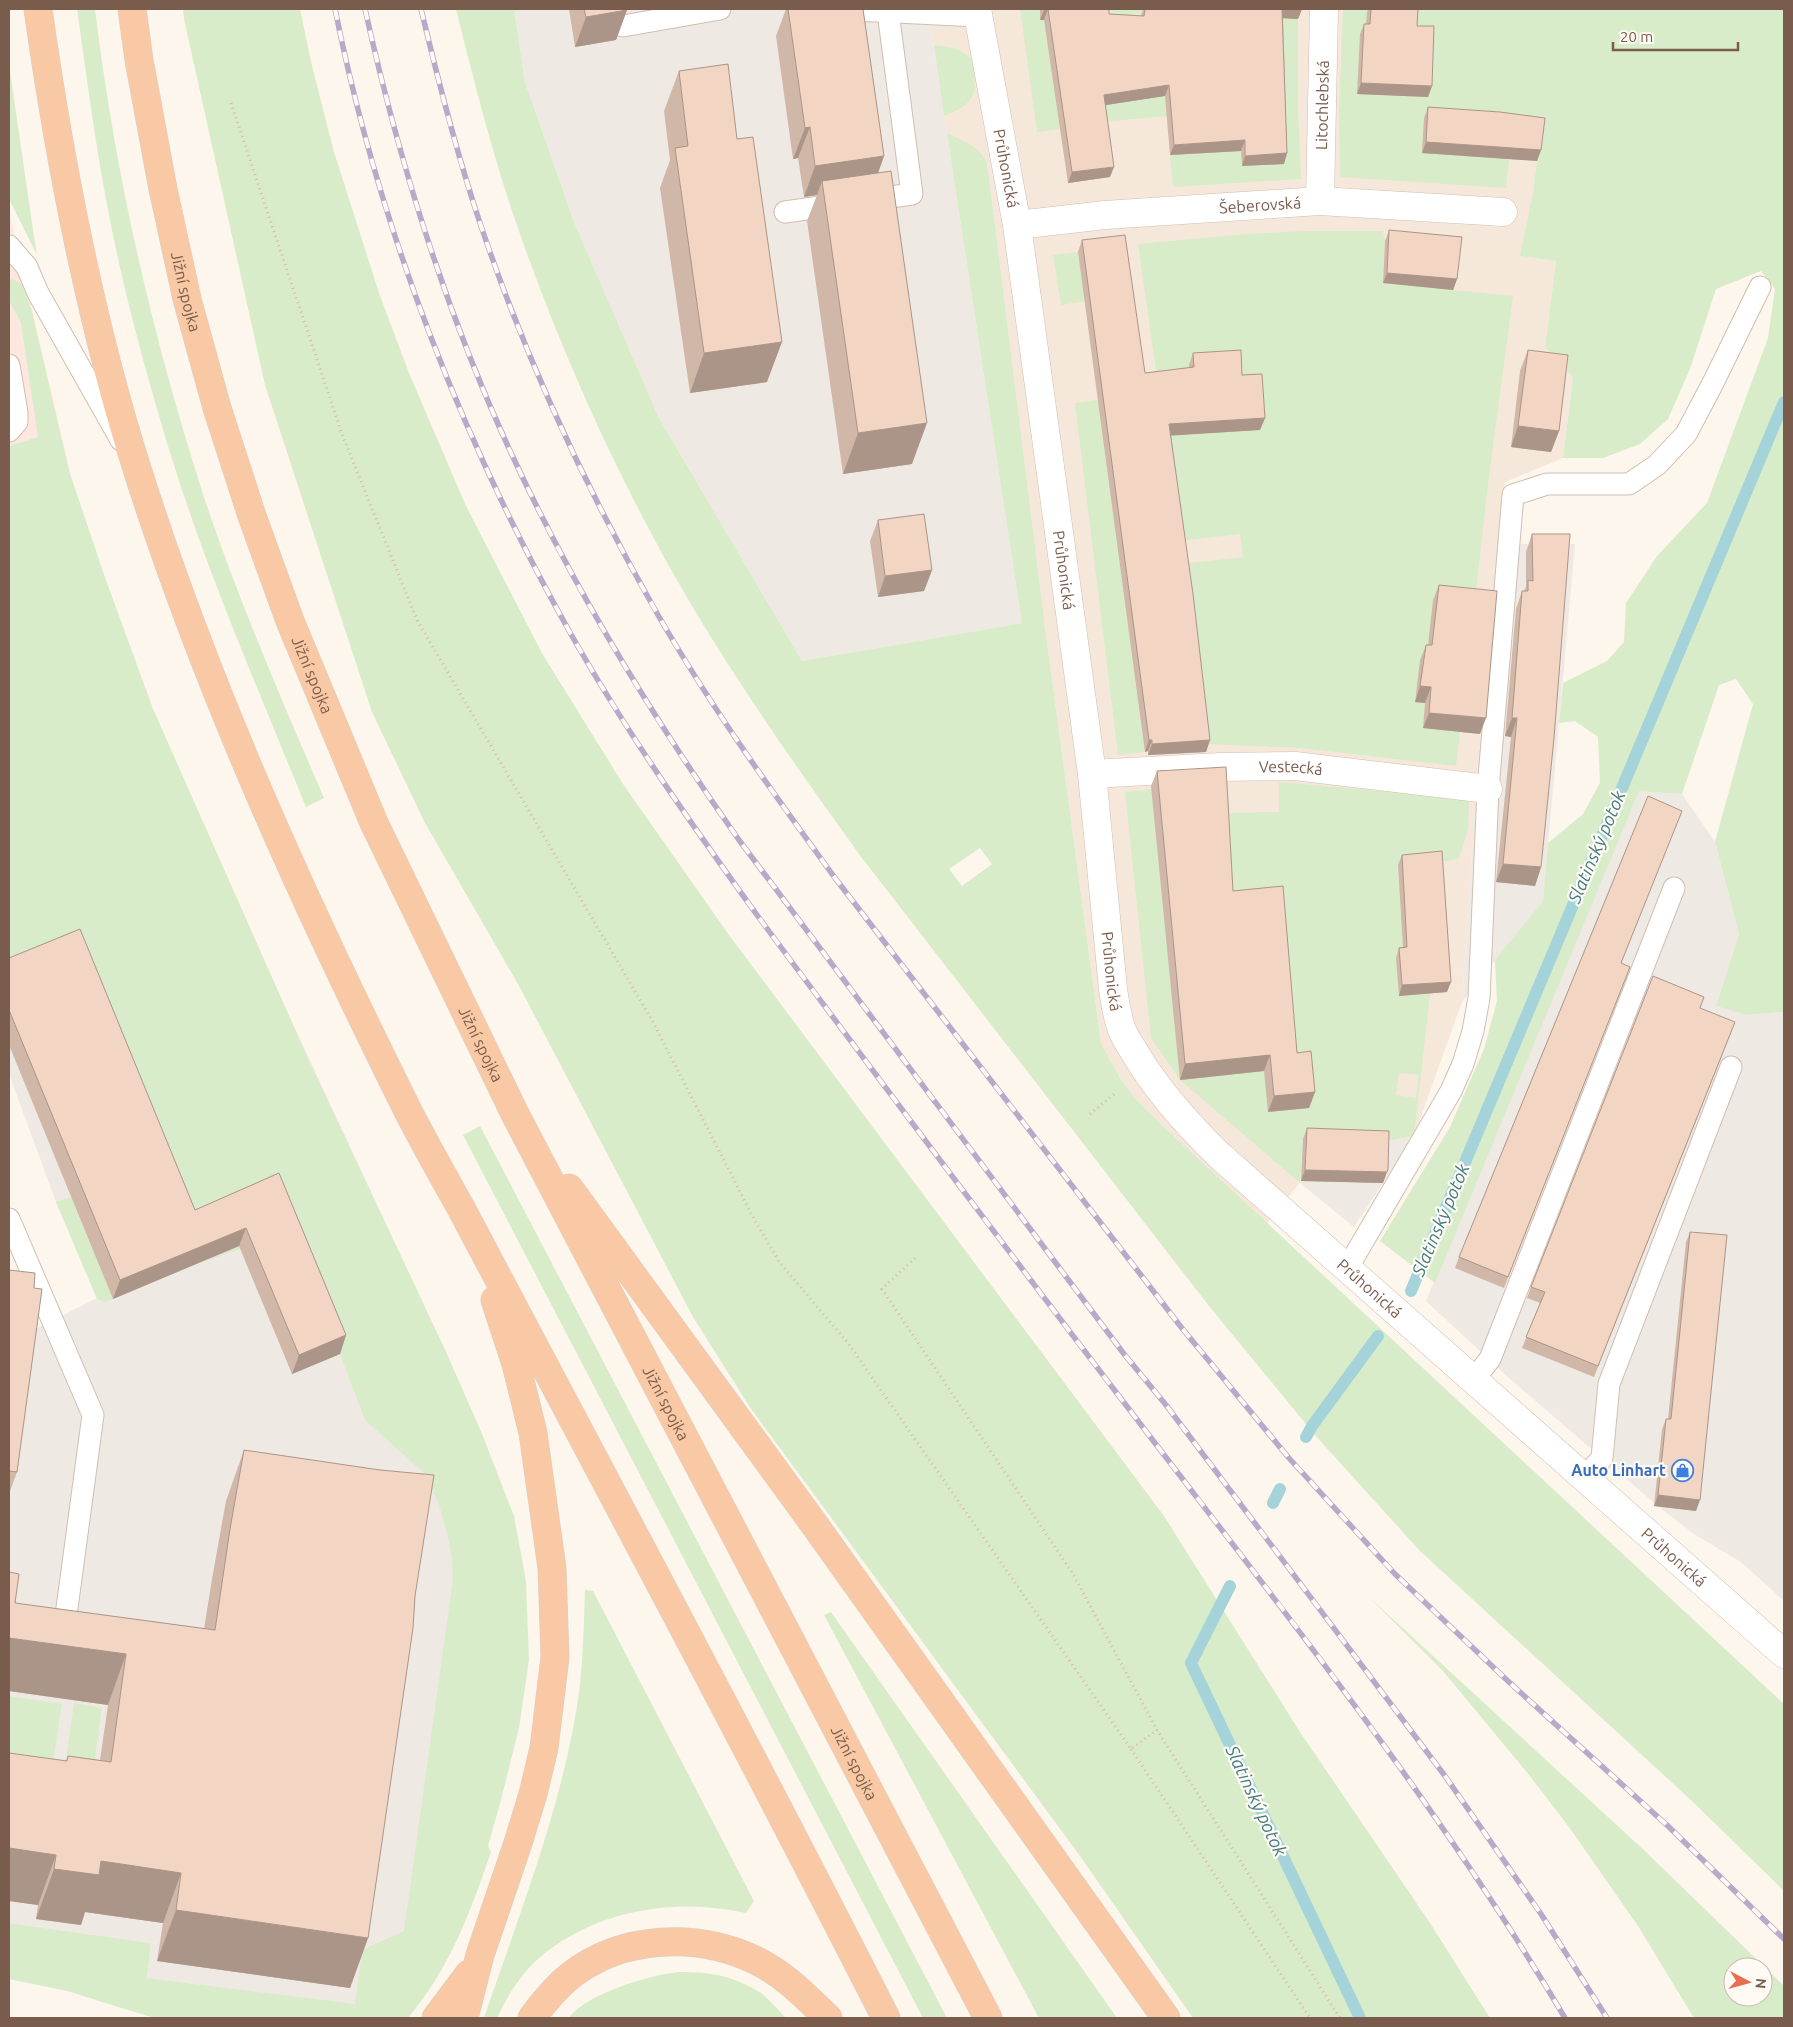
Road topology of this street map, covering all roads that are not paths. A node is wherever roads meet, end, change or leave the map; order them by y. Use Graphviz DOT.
graph roads {
  1 [pos="38,9"];
  2 [pos="132,9"];
  3 [pos="720,9"];
  4 [pos="835,9"];
  5 [pos="1324,9"];
  6 [pos="888,12"];
  7 [pos="978,12"];
  8 [pos="623,26"];
  9 [pos="1320,201"];
  10 [pos="785,212"];
  11 [pos="1503,212"];
  12 [pos="1017,225"];
  13 [pos="9,246"];
  14 [pos="1760,287"];
  15 [pos="9,366"];
  16 [pos="9,431"];
  17 [pos="137,470"];
  18 [pos="1092,774"];
  19 [pos="1488,790"];
  20 [pos="1674,888"];
  21 [pos="1731,1067"];
  22 [pos="515,1114"];
  23 [pos="9,1219"];
  24 [pos="469,1223"];
  25 [pos="1348,1267"];
  26 [pos="1474,1379"];
  27 [pos="1584,1477"];
  28 [pos="66,1608"];
  29 [pos="1784,1654"];
  30 [pos="480,1955"];
  31 [pos="551,1994"];
  32 [pos="436,2018"];
  33 [pos="464,2018"];
  34 [pos="532,2018"];
  35 [pos="540,2018"];
  36 [pos="828,2018"];
  37 [pos="886,2018"];
  38 [pos="988,2018"];
  39 [pos="1166,2018"];
  1 -- 17 [label="highway"];
  2 -- 22 [label="highway, Jižní spojka"];
  3 -- 8 [label="lane"];
  4 -- 6 [label="lane"];
  5 -- 9 [label="street, Litochlebská"];
  6 -- 7 [label="lane"];
  6 -- 10 [label="lane"];
  7 -- 12 [label="street, Průhonická"];
  9 -- 11 [label="street, Šeberovská"];
  9 -- 12 [label="street, Šeberovská"];
  12 -- 18 [label="street, Průhonická"];
  13 -- 17 [label="lane"];
  14 -- 19 [label="lane"];
  15 -- 16 [label="lane"];
  17 -- 24 [label="highway"];
  18 -- 19 [label="street, Vestecká"];
  18 -- 25 [label="street, Průhonická"];
  19 -- 25 [label="lane"];
  20 -- 26 [label="lane"];
  21 -- 27 [label="lane"];
  22 -- 38 [label="highway, Jižní spojka"];
  22 -- 39 [label="highway"];
  23 -- 28 [label="lane"];
  24 -- 30 [label="highway"];
  24 -- 37 [label="highway"];
  25 -- 26 [label="street, Průhonická"];
  26 -- 27 [label="street, Průhonická"];
  27 -- 29 [label="street, Průhonická"];
  30 -- 32 [label="highway"];
  30 -- 33 [label="highway"];
  31 -- 34 [label="highway"];
  31 -- 35 [label="highway"];
  31 -- 36 [label="highway"];
}
